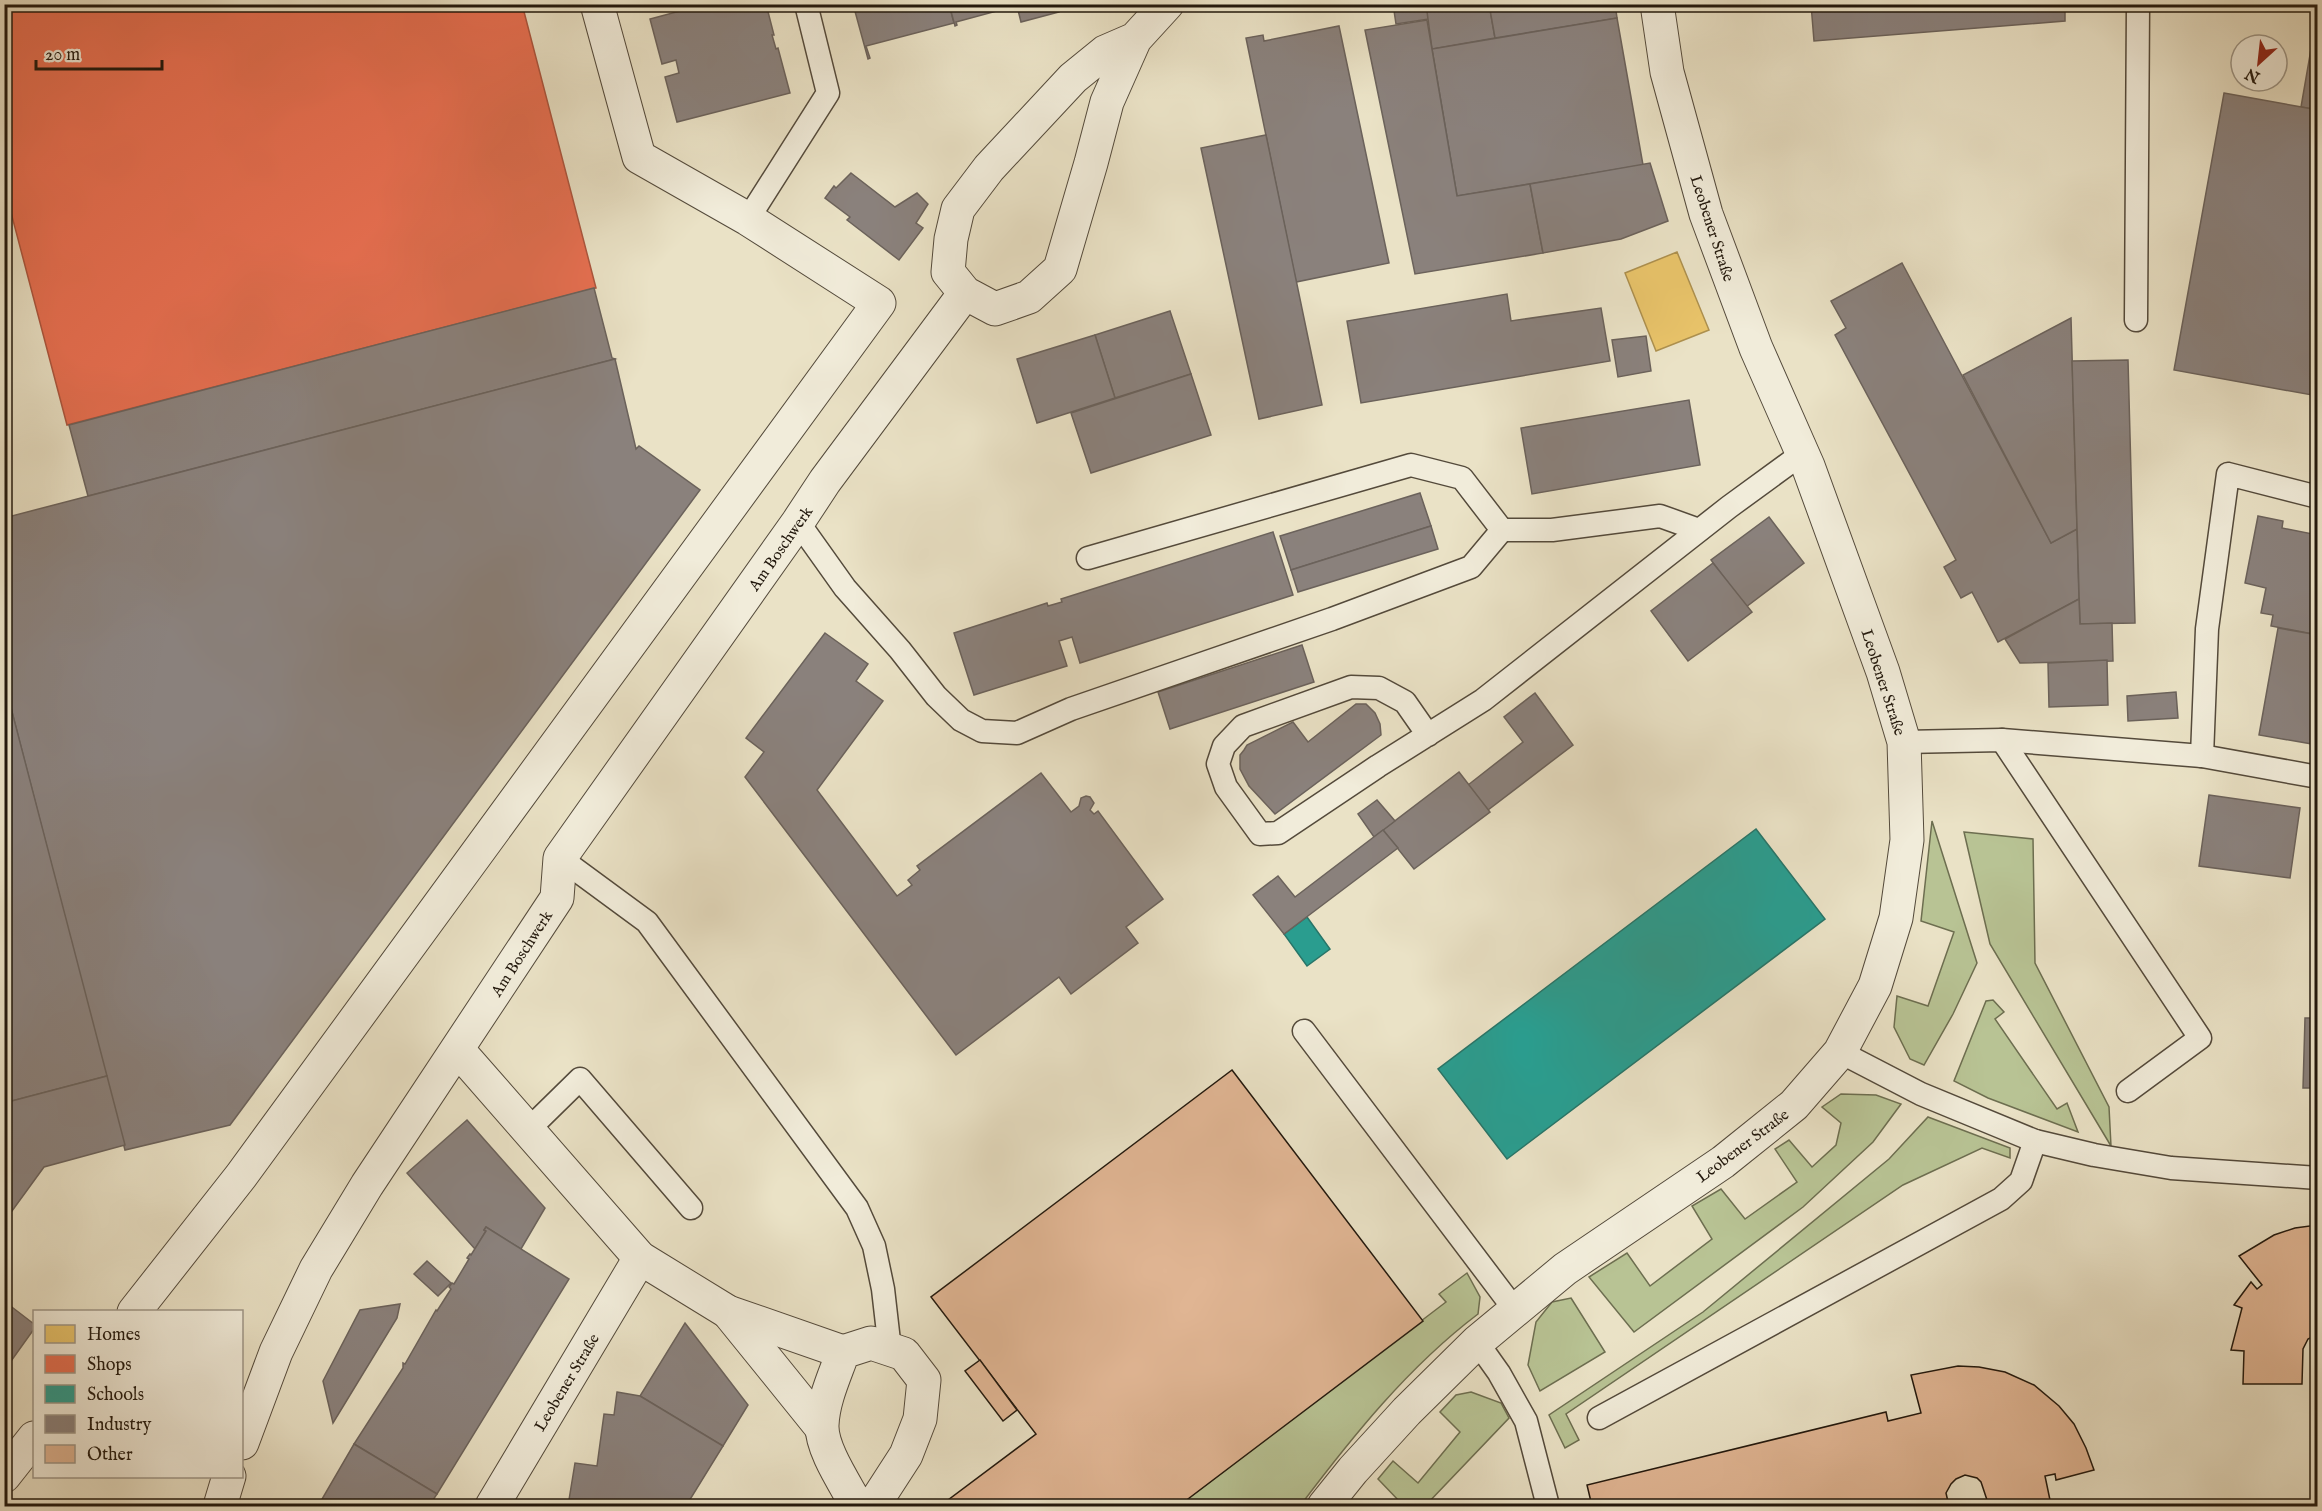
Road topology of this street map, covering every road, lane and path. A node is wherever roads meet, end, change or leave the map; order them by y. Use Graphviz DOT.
graph roads {
  1 [pos="597,4"];
  2 [pos="806,4"];
  3 [pos="1167,4"];
  4 [pos="1657,4"];
  5 [pos="2138,4"];
  6 [pos="1135,39"];
  7 [pos="748,219"];
  8 [pos="964,293"];
  9 [pos="2136,320"];
  10 [pos="1803,453"];
  11 [pos="2318,497"];
  12 [pos="798,522"];
  13 [pos="1502,530"];
  14 [pos="1699,530"];
  15 [pos="1088,558"];
  16 [pos="1428,735"];
  17 [pos="2002,740"];
  18 [pos="1904,742"];
  19 [pos="2202,756"];
  20 [pos="2318,777"];
  21 [pos="560,858"];
  22 [pos="1304,1031"];
  23 [pos="458,1050"];
  24 [pos="1840,1052"];
  25 [pos="2128,1091"];
  26 [pos="528,1130"];
  27 [pos="2035,1141"];
  28 [pos="2318,1178"];
  29 [pos="691,1208"];
  30 [pos="640,1258"];
  31 [pos="135,1310"];
  32 [pos="1515,1310"];
  33 [pos="728,1312"];
  34 [pos="1477,1342"];
  35 [pos="890,1350"];
  36 [pos="843,1352"];
  37 [pos="1599,1418"];
  38 [pos="821,1426"];
  39 [pos="33,1439"];
  40 [pos="243,1440"];
  41 [pos="4,1476"];
  42 [pos="228,1478"];
  43 [pos="220,1506"];
  44 [pos="492,1506"];
  45 [pos="857,1506"];
  46 [pos="873,1506"];
  47 [pos="1324,1506"];
  48 [pos="1548,1506"];
  1 -- 7 [label="street"];
  2 -- 7 [label="lane"];
  3 -- 6 [label="street"];
  4 -- 10 [label="street, Leobener Straße"];
  5 -- 9 [label="lane"];
  6 -- 8 [label="street"];
  6 -- 8 [label="street"];
  7 -- 31 [label="street"];
  8 -- 12 [label="street, Am Boschwerk"];
  10 -- 14 [label="lane"];
  10 -- 18 [label="street, Leobener Straße"];
  11 -- 19 [label="lane"];
  12 -- 13 [label="lane"];
  12 -- 21 [label="street, Am Boschwerk"];
  13 -- 14 [label="lane"];
  13 -- 15 [label="lane"];
  14 -- 16 [label="lane"];
  16 -- 16 [label="lane"];
  17 -- 18 [label="lane"];
  17 -- 19 [label="lane"];
  17 -- 25 [label="lane"];
  18 -- 24 [label="street, Leobener Straße"];
  19 -- 20 [label="lane"];
  21 -- 23 [label="street, Am Boschwerk"];
  21 -- 35 [label="lane"];
  22 -- 32 [label="lane"];
  23 -- 26 [label="street"];
  23 -- 40 [label="street, Am Boschwerk"];
  24 -- 27 [label="lane"];
  24 -- 32 [label="street, Leobener Straße"];
  26 -- 29 [label="lane"];
  26 -- 30 [label="street"];
  27 -- 28 [label="lane"];
  27 -- 37 [label="lane"];
  30 -- 33 [label="street"];
  30 -- 44 [label="street, Leobener Straße"];
  32 -- 34 [label="street, Leobener Straße"];
  33 -- 36 [label="street"];
  33 -- 38 [label="street"];
  34 -- 47 [label="street, Leobener Straße"];
  34 -- 48 [label="lane"];
  35 -- 36 [label="street"];
  35 -- 46 [label="street"];
  36 -- 38 [label="street"];
  38 -- 45 [label="street"];
  39 -- 41 [label="street"];
  42 -- 43 [label="street"];
}
